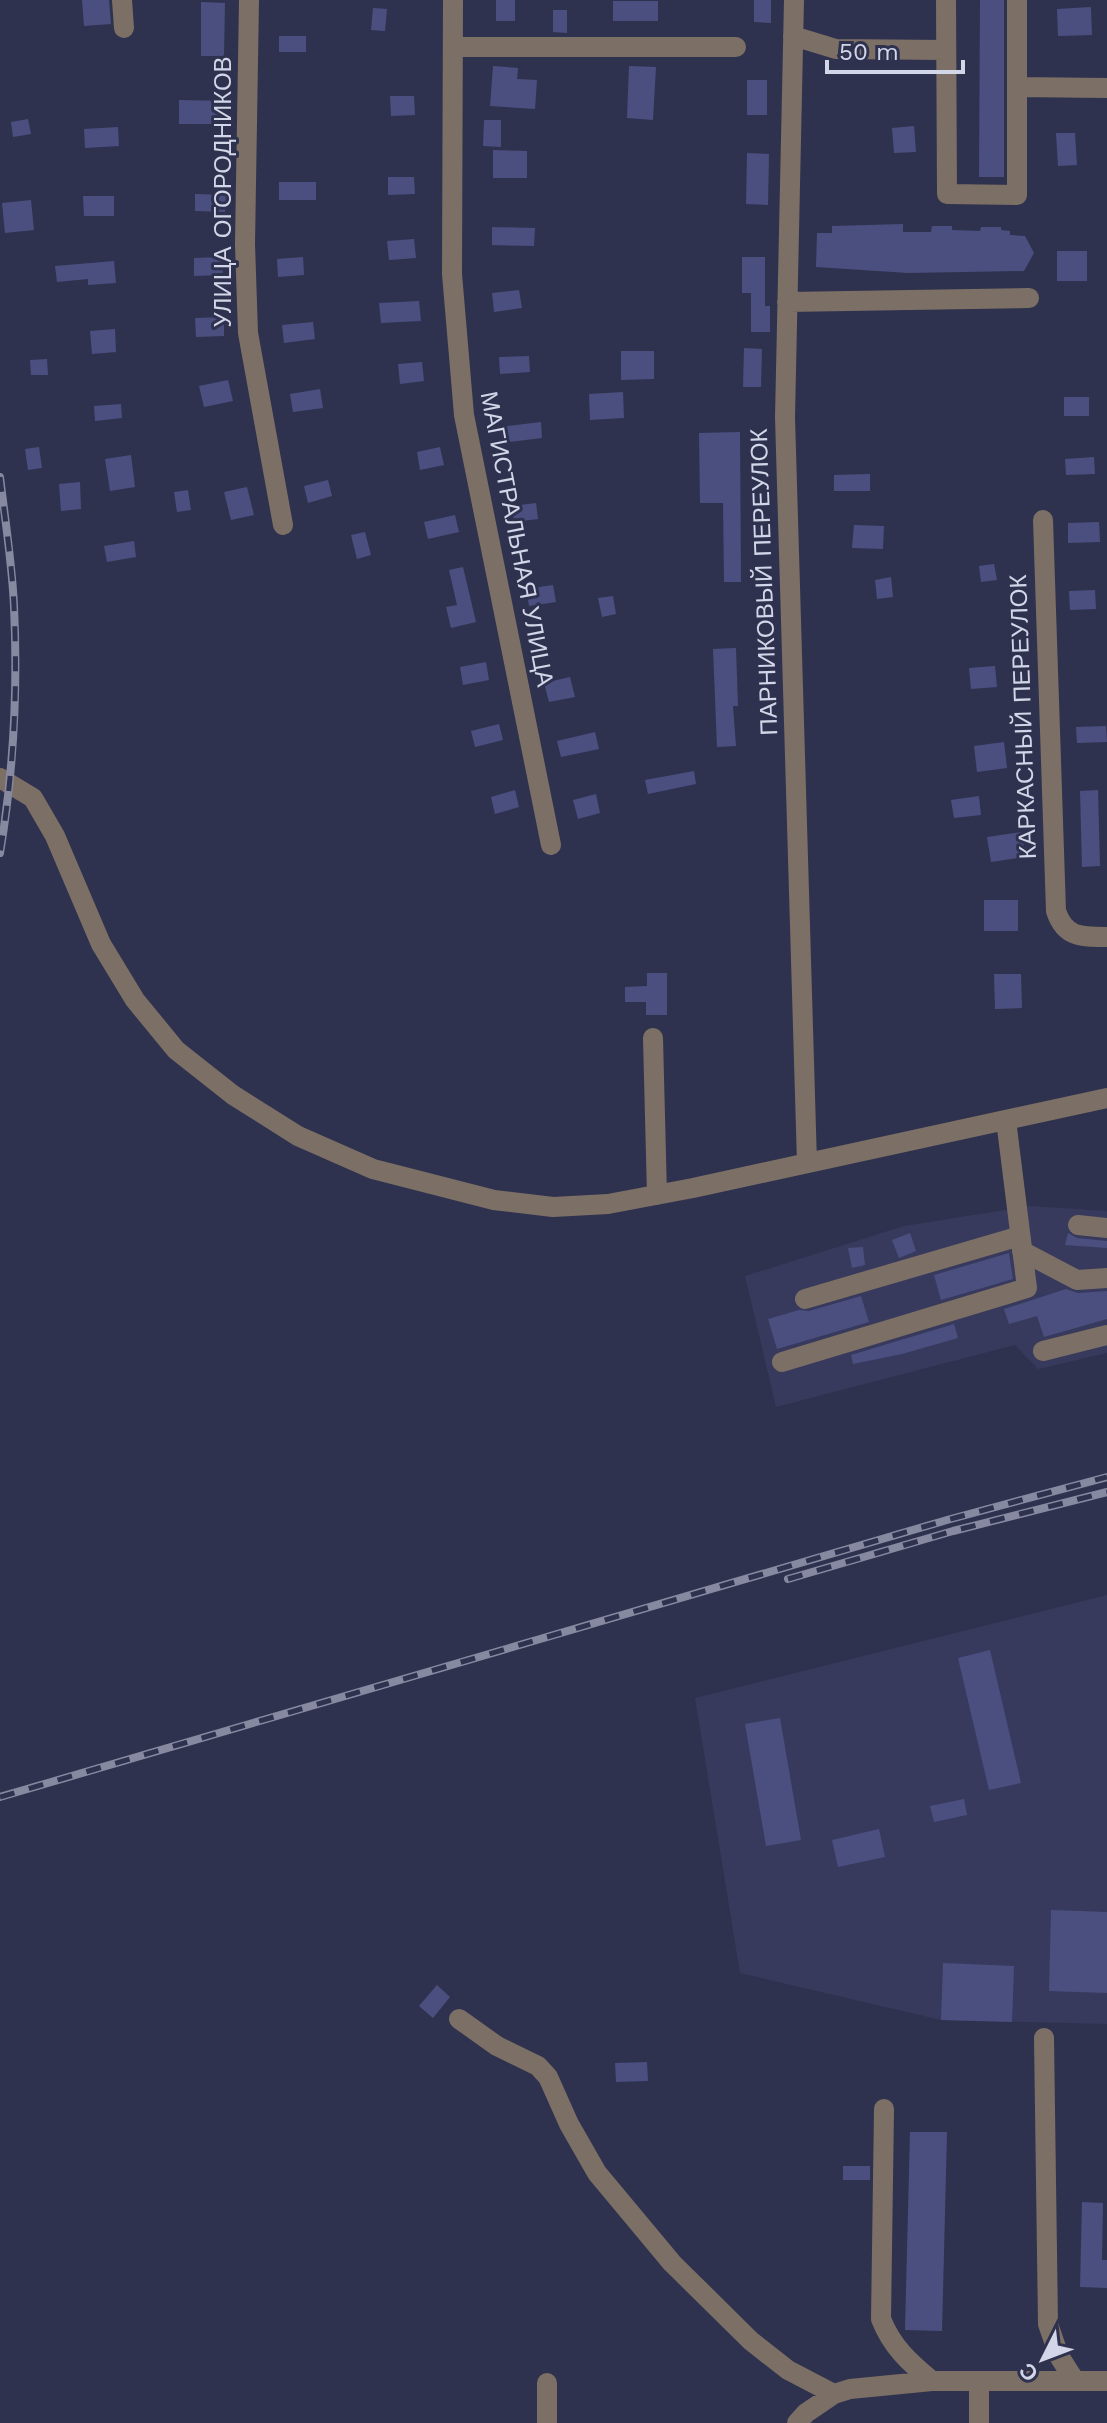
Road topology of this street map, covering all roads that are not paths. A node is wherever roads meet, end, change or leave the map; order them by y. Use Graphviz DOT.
graph roads {
  1 [pos="122,0"];
  2 [pos="249,0"];
  3 [pos="453,0"];
  4 [pos="794,0"];
  5 [pos="946,0"];
  6 [pos="1017,0"];
  7 [pos="124,28"];
  8 [pos="793,36"];
  9 [pos="453,47"];
  10 [pos="736,47"];
  11 [pos="946,50"];
  12 [pos="1017,87"];
  13 [pos="1107,88"];
  14 [pos="1029,298"];
  15 [pos="787,302"];
  16 [pos="1043,520"];
  17 [pos="283,525"];
  18 [pos="0,778"];
  19 [pos="551,845"];
  20 [pos="1107,937"];
  21 [pos="653,1038"];
  22 [pos="1107,1098"];
  23 [pos="1006,1120"];
  24 [pos="807,1163"];
  25 [pos="657,1195"];
  26 [pos="1078,1225"];
  27 [pos="1107,1228"];
  28 [pos="1021,1244"];
  29 [pos="1107,1278"];
  30 [pos="805,1299"];
  31 [pos="1107,1335"];
  32 [pos="1043,1351"];
  33 [pos="782,1362"];
  34 [pos="459,2019"];
  35 [pos="1044,2038"];
  36 [pos="884,2109"];
  37 [pos="932,2381"];
  38 [pos="1075,2381"];
  39 [pos="1107,2381"];
  40 [pos="547,2383"];
  41 [pos="979,2383"];
  42 [pos="834,2394"];
  43 [pos="547,2423"];
  44 [pos="797,2423"];
  45 [pos="979,2423"];
  1 -- 7 [label="street"];
  2 -- 17 [label="street, УЛИЦА ОГОРОДНИКОВ"];
  3 -- 9 [label="street, МАГИСТРАЛЬНАЯ УЛИЦА"];
  4 -- 8 [label="street, ПАРНИКОВЫЙ ПЕРЕУЛОК"];
  5 -- 11 [label="street"];
  6 -- 12 [label="street"];
  8 -- 11 [label="street"];
  8 -- 15 [label="street, ПАРНИКОВЫЙ ПЕРЕУЛОК"];
  9 -- 10 [label="street"];
  9 -- 19 [label="street, МАГИСТРАЛЬНАЯ УЛИЦА"];
  11 -- 12 [label="street"];
  12 -- 13 [label="street"];
  14 -- 15 [label="street"];
  15 -- 24 [label="street, ПАРНИКОВЫЙ ПЕРЕУЛОК"];
  16 -- 20 [label="street, КАРКАСНЫЙ ПЕРЕУЛОК"];
  18 -- 25 [label="street"];
  21 -- 25 [label="street"];
  22 -- 23 [label="street"];
  23 -- 24 [label="street"];
  23 -- 28 [label="street"];
  24 -- 25 [label="street"];
  26 -- 27 [label="street"];
  28 -- 29 [label="street"];
  28 -- 30 [label="street"];
  28 -- 33 [label="street"];
  31 -- 32 [label="street"];
  34 -- 42 [label="street"];
  35 -- 38 [label="street"];
  36 -- 37 [label="street"];
  37 -- 41 [label="street"];
  37 -- 42 [label="street"];
  38 -- 39 [label="street"];
  38 -- 41 [label="street"];
  40 -- 43 [label="street"];
  41 -- 45 [label="street"];
  42 -- 44 [label="street"];
}
